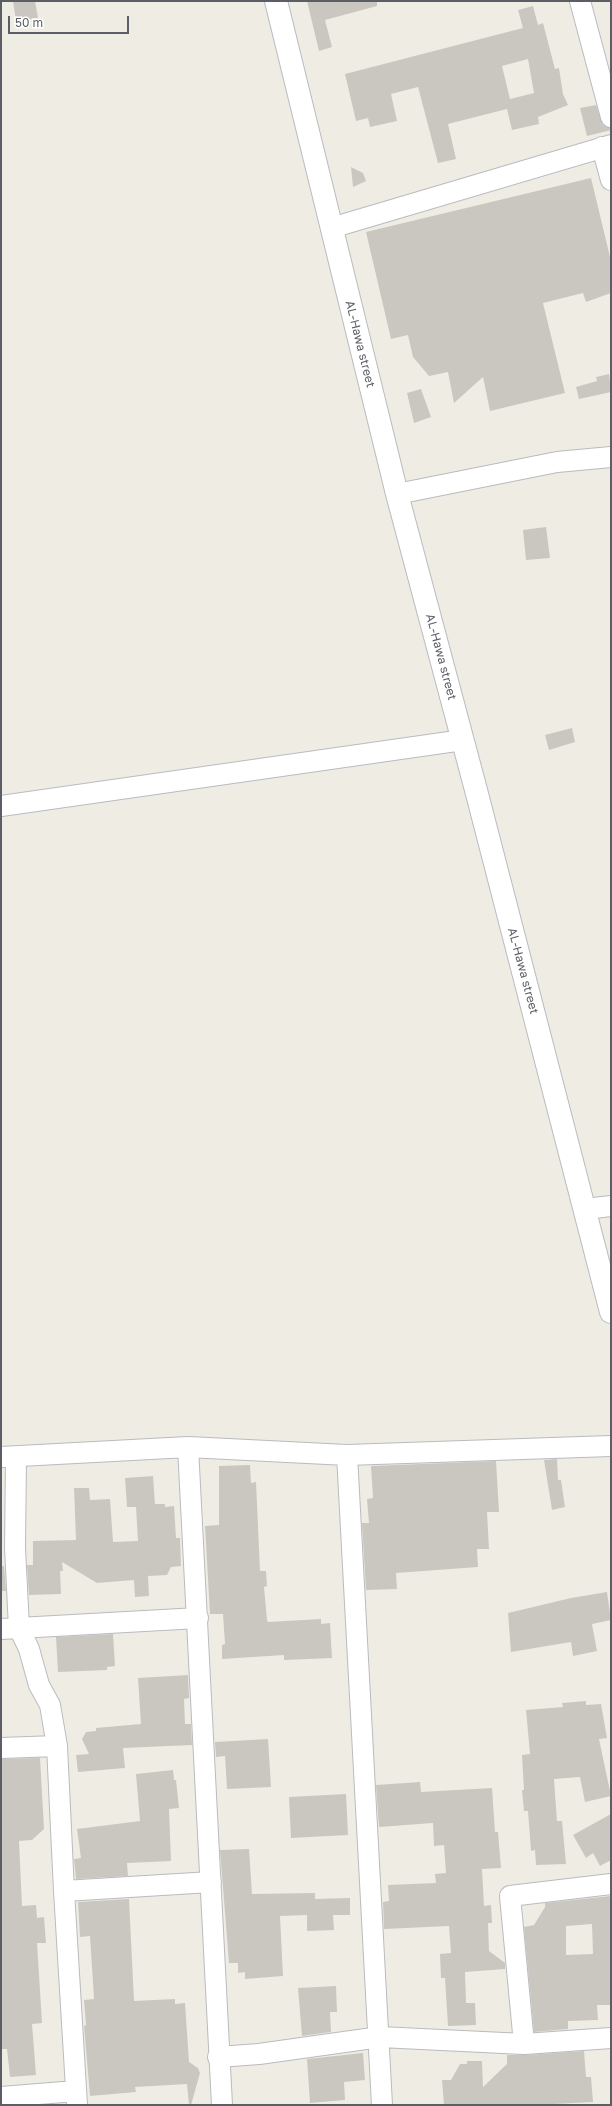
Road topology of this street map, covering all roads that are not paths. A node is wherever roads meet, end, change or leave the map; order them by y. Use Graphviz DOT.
graph roads {
  1 [pos="276,1"];
  2 [pos="580,1"];
  3 [pos="611,117"];
  4 [pos="607,146"];
  5 [pos="611,180"];
  6 [pos="331,228"];
  7 [pos="611,457"];
  8 [pos="397,494"];
  9 [pos="463,740"];
  10 [pos="1,806"];
  11 [pos="611,1206"];
  12 [pos="585,1209"];
  13 [pos="611,1312"];
  14 [pos="611,1446"];
  15 [pos="188,1447"];
  16 [pos="347,1455"];
  17 [pos="8,1457"];
  18 [pos="198,1618"];
  19 [pos="10,1628"];
  20 [pos="57,1746"];
  21 [pos="1,1748"];
  22 [pos="211,1882"];
  23 [pos="611,1884"];
  24 [pos="64,1891"];
  25 [pos="380,2037"];
  26 [pos="611,2038"];
  27 [pos="524,2044"];
  28 [pos="218,2057"];
  29 [pos="1,2097"];
  30 [pos="77,2098"];
  31 [pos="222,2105"];
  32 [pos="382,2105"];
  1 -- 6 [label="street, AL-Hawa street"];
  2 -- 3 [label="street"];
  4 -- 5 [label="street"];
  4 -- 6 [label="street"];
  6 -- 8 [label="street, AL-Hawa street"];
  7 -- 8 [label="street"];
  8 -- 9 [label="street, AL-Hawa street"];
  9 -- 10 [label="street"];
  9 -- 12 [label="street, AL-Hawa street"];
  11 -- 12 [label="street"];
  12 -- 13 [label="street, AL-Hawa street"];
  14 -- 16 [label="street"];
  15 -- 16 [label="street"];
  15 -- 17 [label="street"];
  15 -- 18 [label="street"];
  16 -- 25 [label="street"];
  17 -- 19 [label="street"];
  18 -- 19 [label="street"];
  18 -- 22 [label="street"];
  19 -- 20 [label="street"];
  20 -- 21 [label="street"];
  20 -- 24 [label="street"];
  22 -- 24 [label="street"];
  22 -- 28 [label="street"];
  23 -- 27 [label="street"];
  24 -- 30 [label="street"];
  25 -- 27 [label="street"];
  25 -- 28 [label="street"];
  25 -- 32 [label="street"];
  26 -- 27 [label="street"];
  28 -- 31 [label="street"];
  29 -- 30 [label="street"];
}
